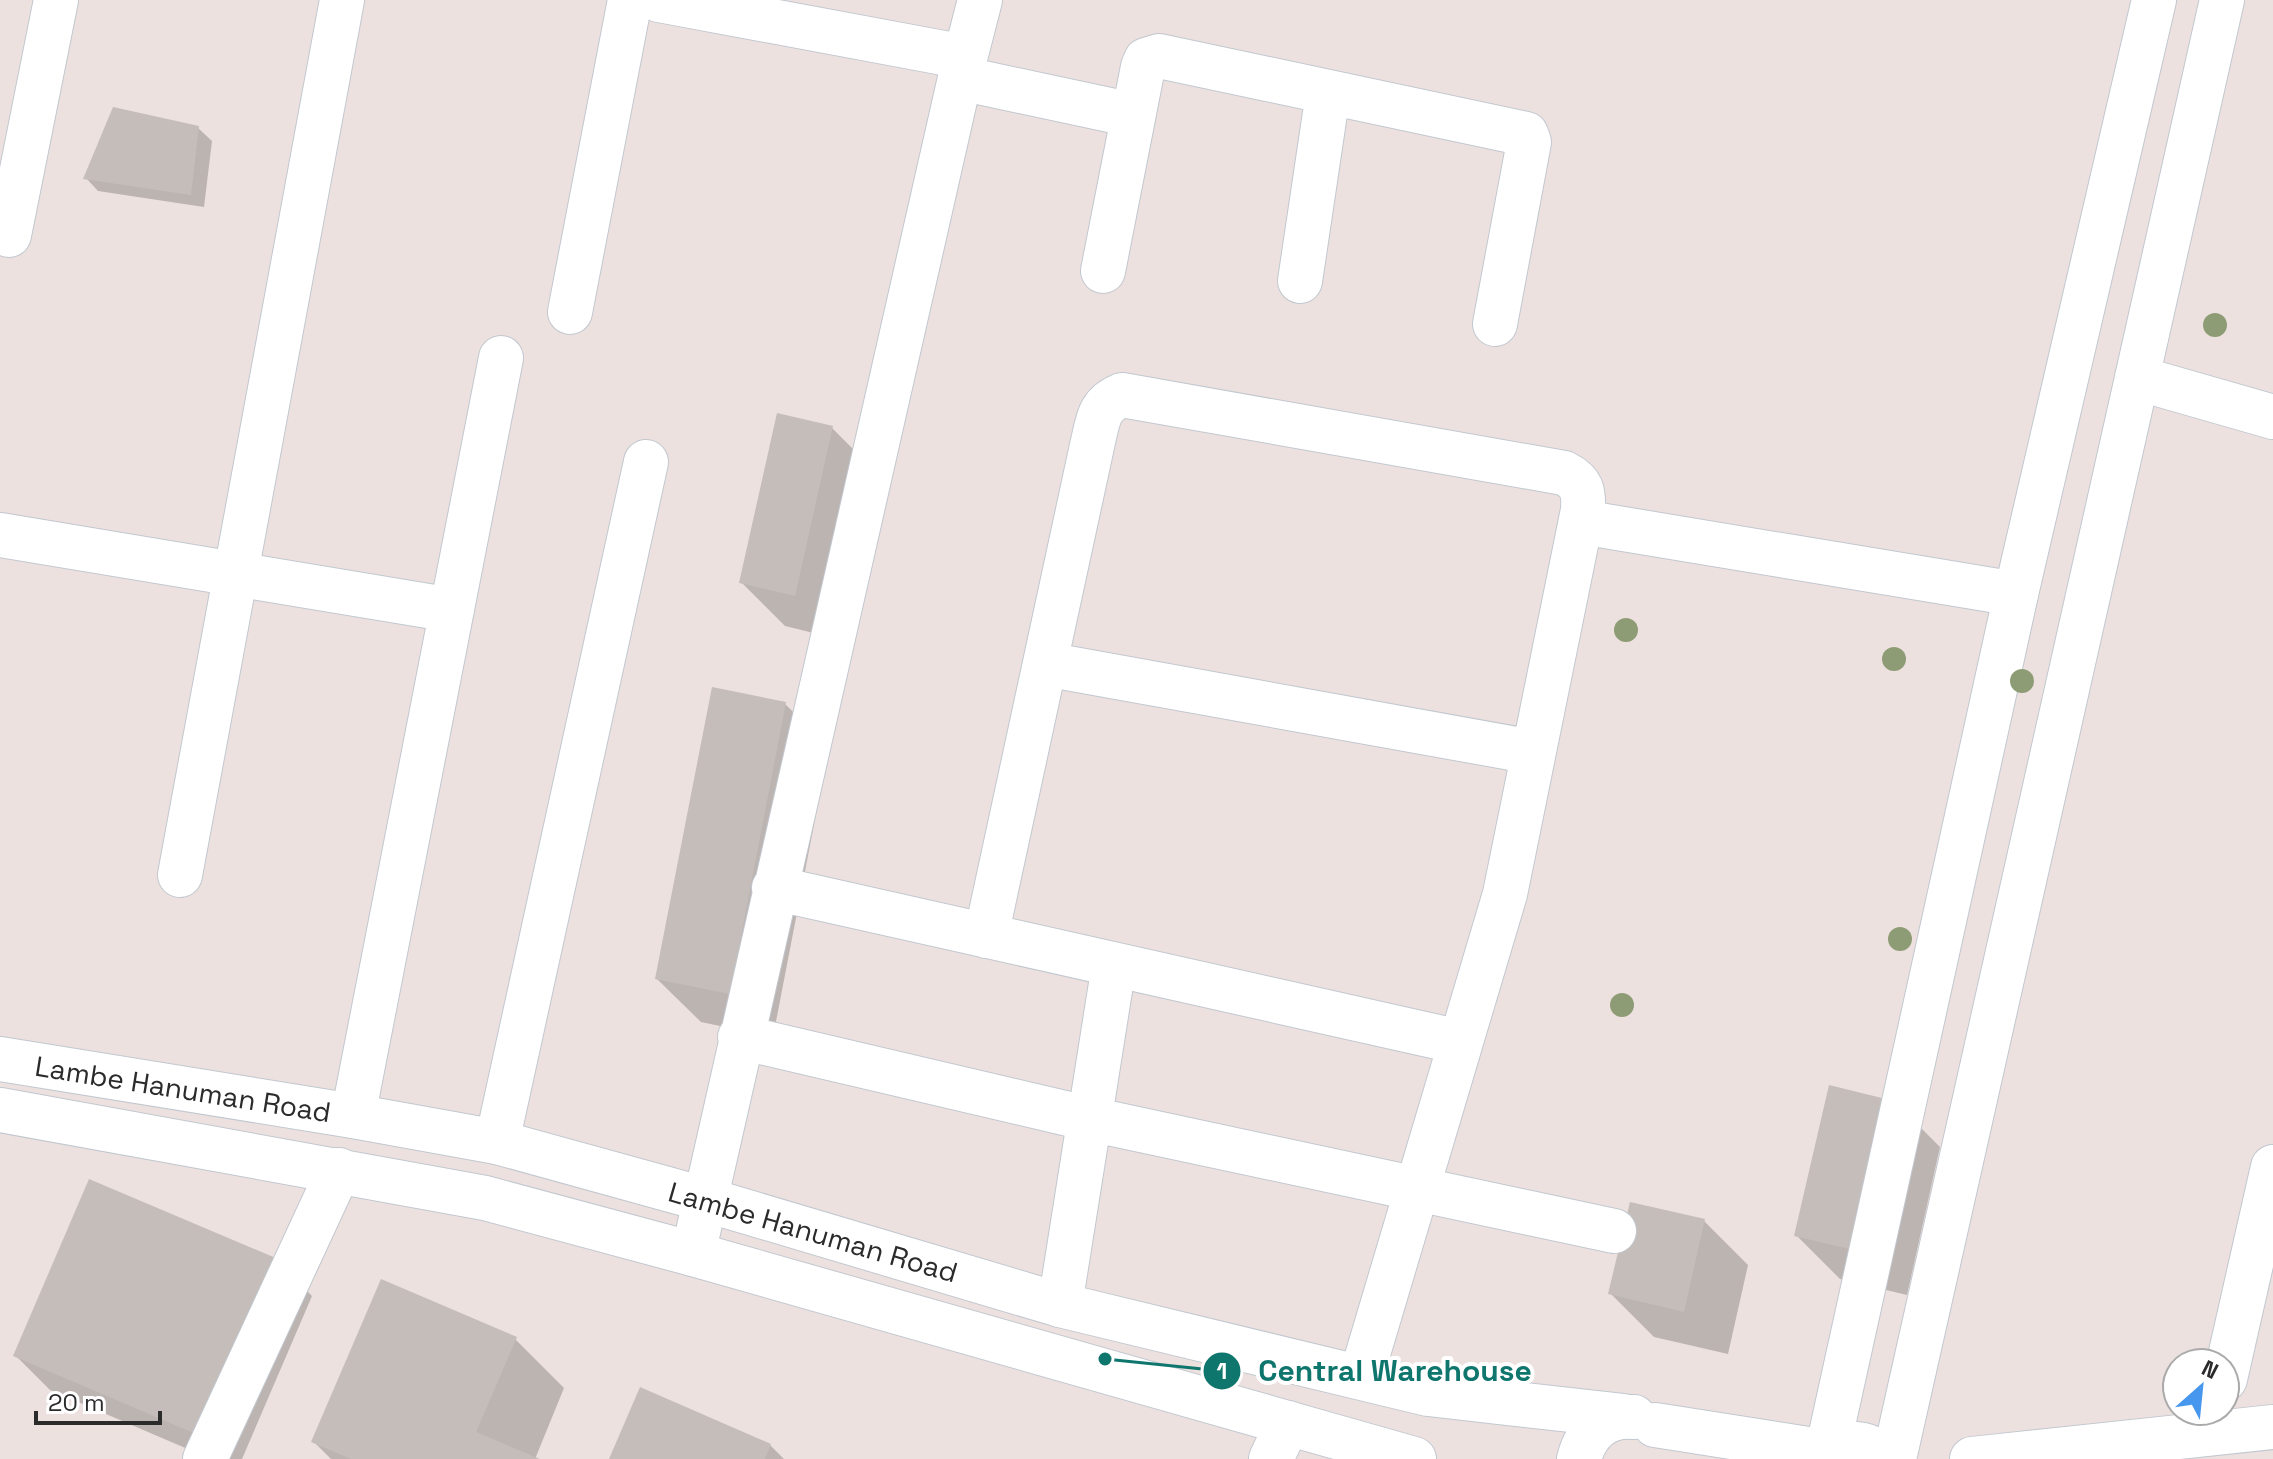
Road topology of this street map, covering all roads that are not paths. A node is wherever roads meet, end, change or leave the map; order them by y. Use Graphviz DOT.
graph roads {
  1 [pos="56,0"];
  2 [pos="342,0"];
  3 [pos="630,0"];
  4 [pos="659,0"];
  5 [pos="980,0"];
  6 [pos="2154,0"];
  7 [pos="2222,0"];
  8 [pos="962,67"];
  9 [pos="1328,93"];
  10 [pos="1133,115"];
  11 [pos="9,235"];
  12 [pos="1103,271"];
  13 [pos="1300,281"];
  14 [pos="570,312"];
  15 [pos="1495,324"];
  16 [pos="501,358"];
  17 [pos="2137,378"];
  18 [pos="2273,417"];
  19 [pos="646,462"];
  20 [pos="1581,522"];
  21 [pos="0,539"];
  22 [pos="236,573"];
  23 [pos="2016,594"];
  24 [pos="452,610"];
  25 [pos="1045,664"];
  26 [pos="1533,752"];
  27 [pos="180,875"];
  28 [pos="774,888"];
  29 [pos="986,936"];
  30 [pos="1114,965"];
  31 [pos="740,1037"];
  32 [pos="1460,1042"];
  33 [pos="0,1059"];
  34 [pos="0,1110"];
  35 [pos="353,1116"];
  36 [pos="1090,1119"];
  37 [pos="497,1142"];
  38 [pos="2273,1167"];
  39 [pos="339,1170"];
  40 [pos="1418,1187"];
  41 [pos="485,1198"];
  42 [pos="707,1200"];
  43 [pos="1614,1231"];
  44 [pos="693,1254"];
  45 [pos="1060,1305"];
  46 [pos="2232,1347"];
  47 [pos="1361,1377"];
  48 [pos="2273,1427"];
  49 [pos="1652,1433"];
  50 [pos="2213,1435"];
  51 [pos="1280,1441"];
  52 [pos="1823,1455"];
  53 [pos="205,1459"];
  54 [pos="1414,1459"];
  55 [pos="1579,1459"];
  56 [pos="1886,1459"];
  57 [pos="1894,1459"];
  58 [pos="1972,1459"];
  1 -- 11 [label="street"];
  2 -- 22 [label="street"];
  3 -- 14 [label="street"];
  4 -- 8 [label="street"];
  5 -- 8 [label="street"];
  6 -- 23 [label="street"];
  7 -- 17 [label="street"];
  8 -- 10 [label="street"];
  8 -- 28 [label="street"];
  9 -- 10 [label="street"];
  9 -- 13 [label="street"];
  9 -- 15 [label="street"];
  10 -- 12 [label="street"];
  16 -- 24 [label="street"];
  17 -- 18 [label="street"];
  17 -- 57 [label="street"];
  19 -- 37 [label="street"];
  20 -- 23 [label="street"];
  20 -- 25 [label="street"];
  20 -- 26 [label="street"];
  21 -- 22 [label="street"];
  22 -- 24 [label="street"];
  22 -- 27 [label="street"];
  23 -- 52 [label="street"];
  24 -- 35 [label="street"];
  25 -- 26 [label="street"];
  25 -- 29 [label="street"];
  26 -- 32 [label="street"];
  28 -- 29 [label="street"];
  28 -- 31 [label="street"];
  29 -- 30 [label="street"];
  30 -- 32 [label="street"];
  30 -- 36 [label="street"];
  31 -- 36 [label="street"];
  31 -- 42 [label="street"];
  32 -- 40 [label="street"];
  33 -- 35 [label="street, Lambe Hanuman Road"];
  34 -- 39 [label="street"];
  35 -- 37 [label="street, Lambe Hanuman Road"];
  36 -- 40 [label="street"];
  36 -- 45 [label="street"];
  37 -- 41 [label="street"];
  37 -- 42 [label="street, Lambe Hanuman Road"];
  38 -- 46 [label="street"];
  39 -- 41 [label="street"];
  39 -- 53 [label="street"];
  40 -- 43 [label="street"];
  40 -- 47 [label="street"];
  41 -- 44 [label="street"];
  42 -- 44 [label="street"];
  42 -- 45 [label="street, Lambe Hanuman Road"];
  44 -- 51 [label="street"];
  45 -- 47 [label="street, Lambe Hanuman Road"];
  47 -- 49 [label="street, Lambe Hanuman Road"];
  48 -- 50 [label="street"];
  49 -- 52 [label="street, Lambe Hanuman Road"];
  49 -- 55 [label="street"];
  50 -- 58 [label="street"];
  51 -- 54 [label="street"];
  52 -- 56 [label="street, Lambe Hanuman Road"];
}
